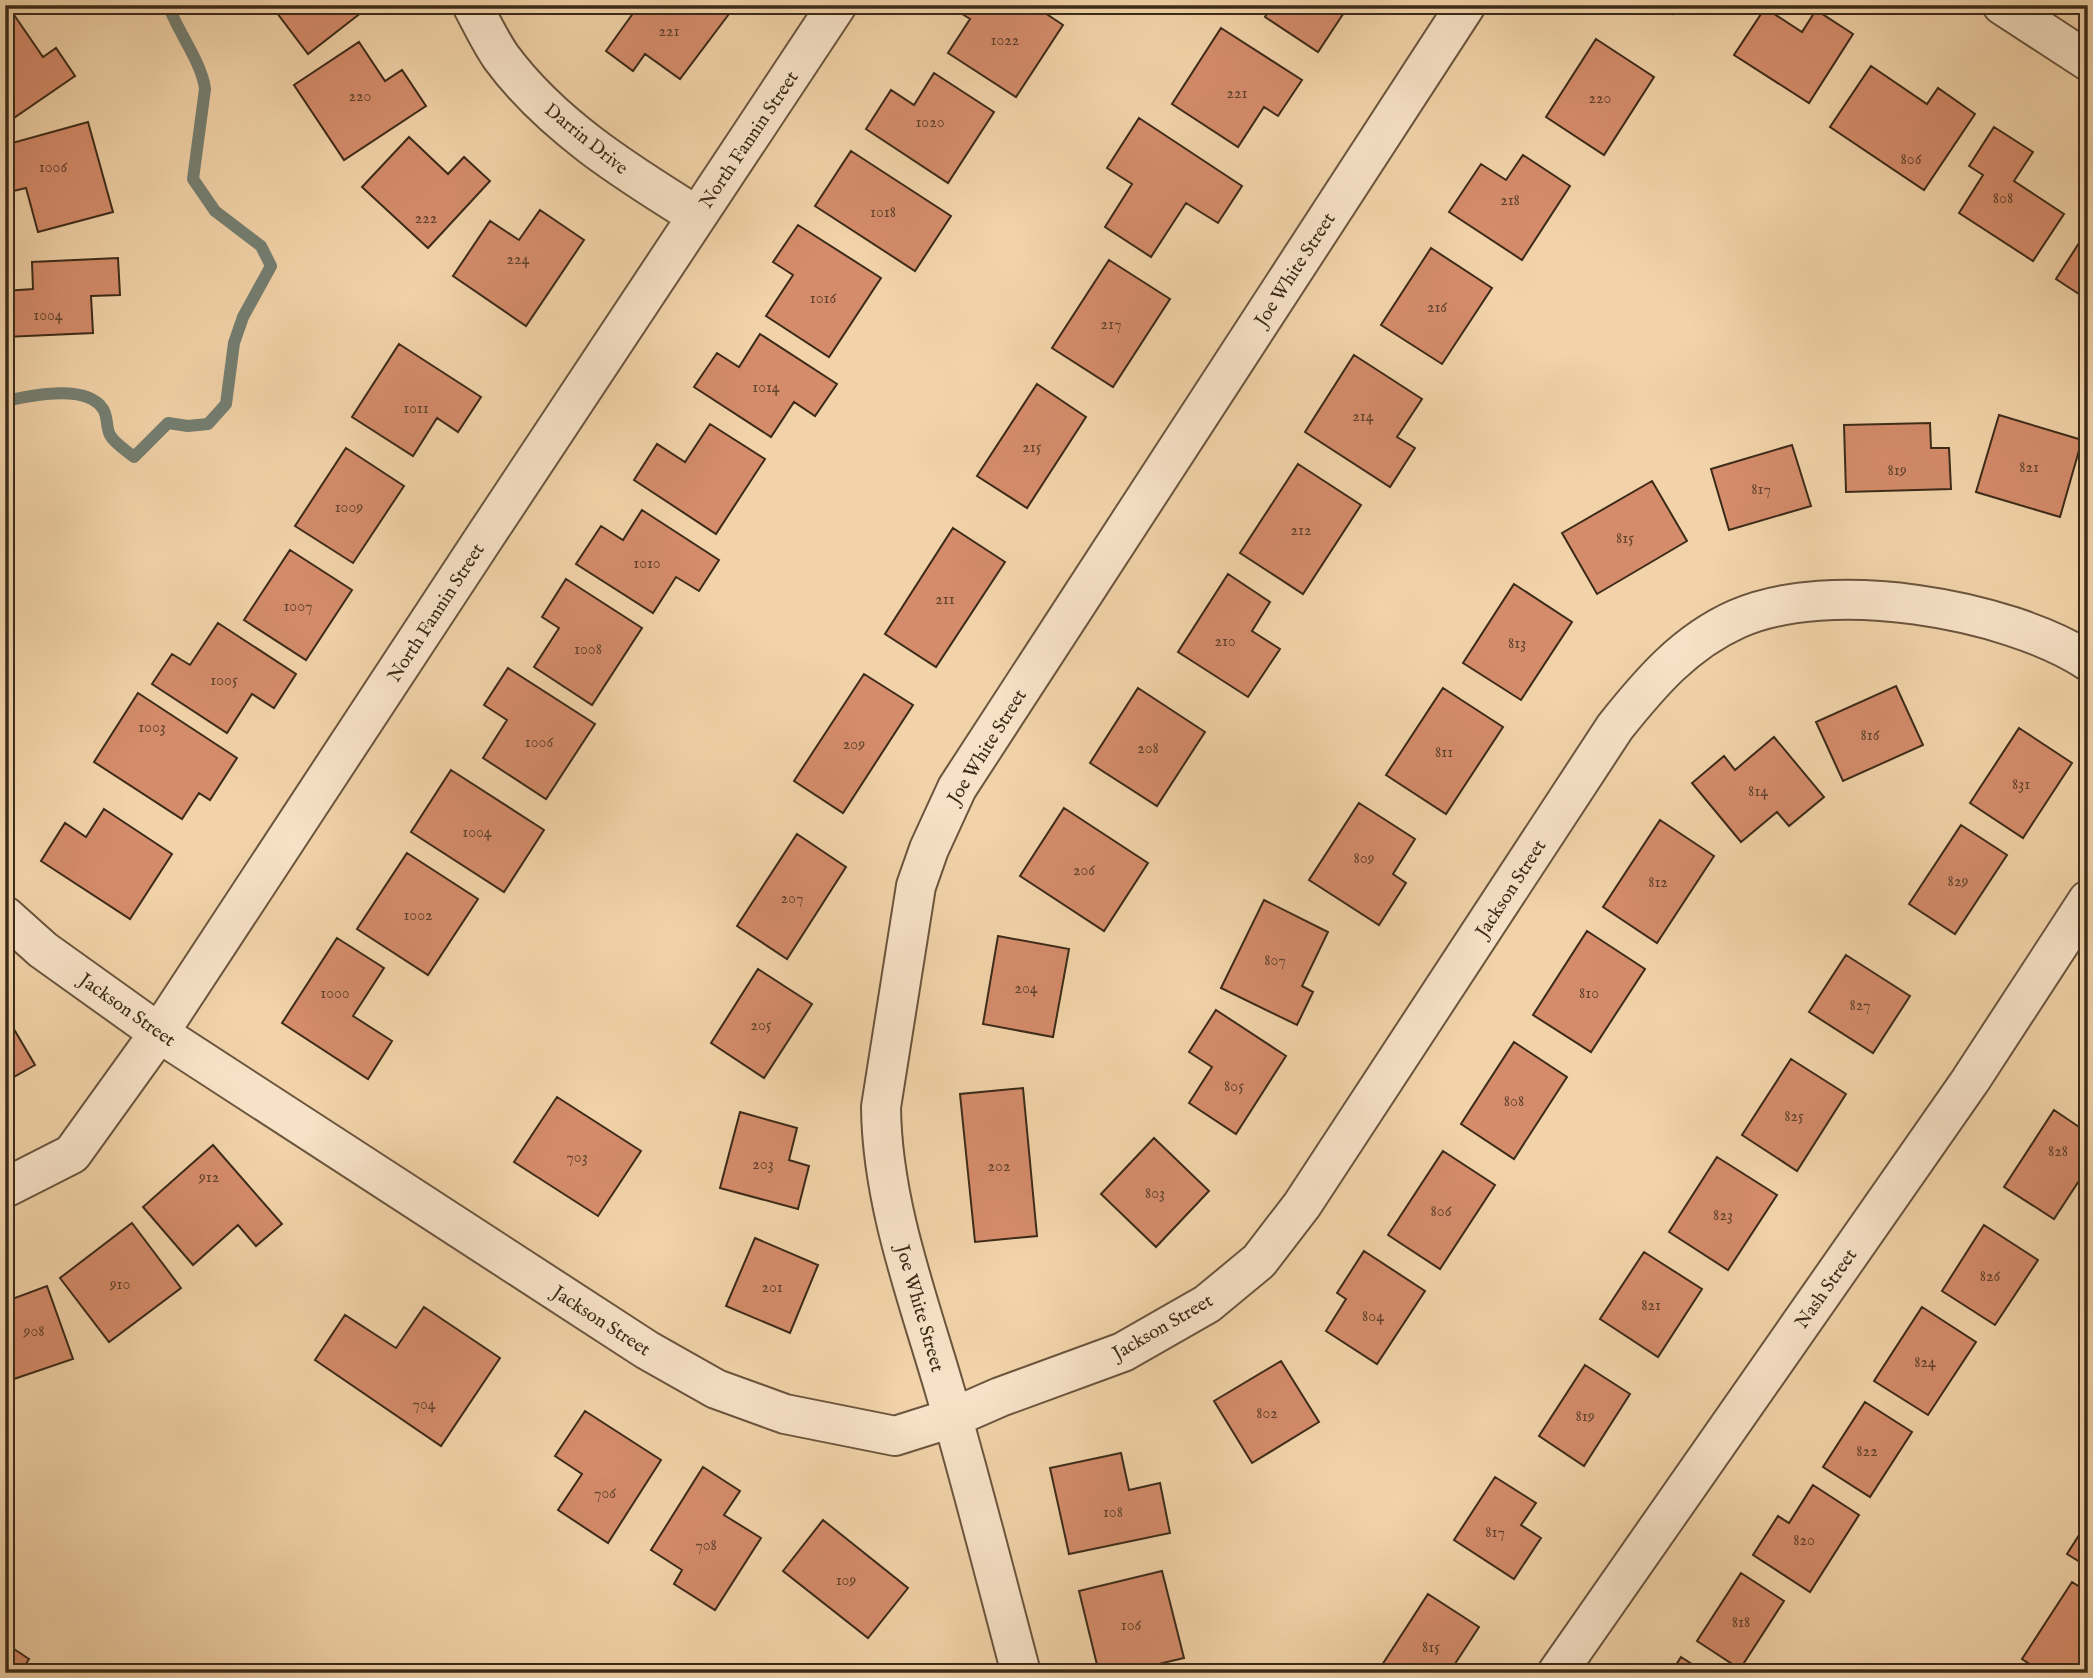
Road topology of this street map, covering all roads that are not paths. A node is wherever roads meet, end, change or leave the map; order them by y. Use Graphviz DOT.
graph roads {
  1 [pos="472,5"];
  2 [pos="837,5"];
  3 [pos="1466,5"];
  4 [pos="2003,5"];
  5 [pos="2088,61"];
  6 [pos="697,216"];
  7 [pos="2088,661"];
  8 [pos="2088,900"];
  9 [pos="5,916"];
  10 [pos="159,1033"];
  11 [pos="5,1188"];
  12 [pos="953,1418"];
  13 [pos="1021,1673"];
  14 [pos="1557,1673"];
  1 -- 6 [label="street, Darrin Drive"];
  2 -- 6 [label="street, North Fannin Street"];
  3 -- 12 [label="street, Joe White Street"];
  4 -- 5 [label="street"];
  6 -- 10 [label="street, North Fannin Street"];
  7 -- 12 [label="street, Jackson Street"];
  8 -- 14 [label="street, Nash Street"];
  9 -- 10 [label="street, Jackson Street"];
  10 -- 11 [label="street, North Fannin Street"];
  10 -- 12 [label="street, Jackson Street"];
  12 -- 13 [label="street, Joe White Street"];
}
